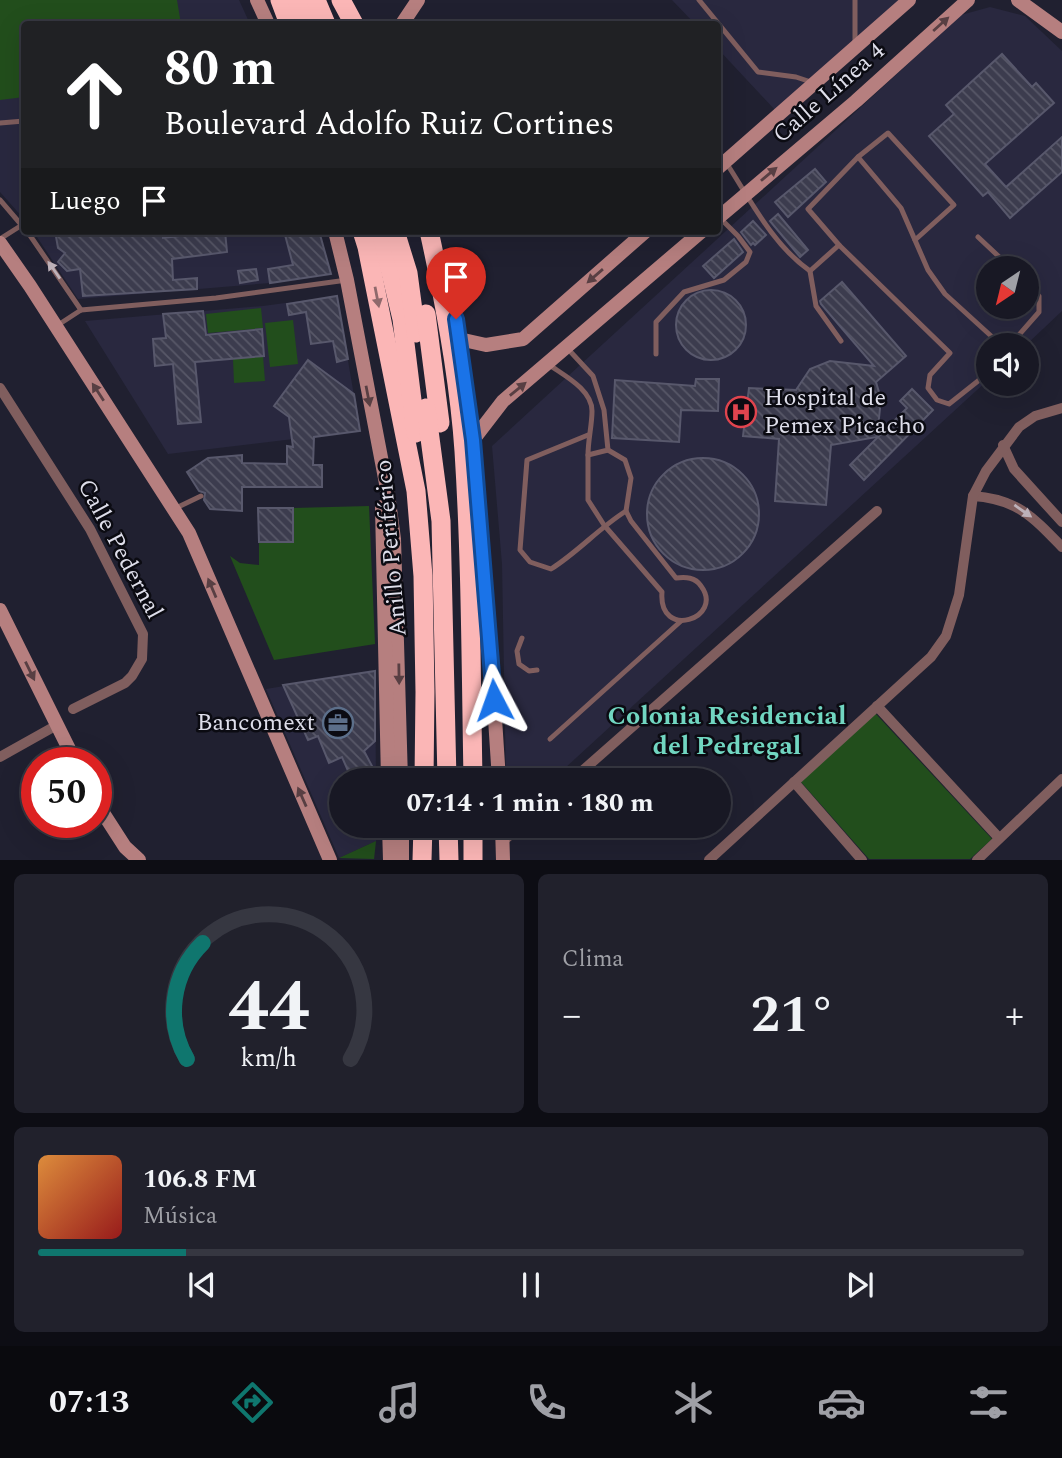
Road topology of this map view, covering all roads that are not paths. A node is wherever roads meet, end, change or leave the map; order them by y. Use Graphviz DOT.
graph roads {
  1 [pos="257,0"];
  2 [pos="280,0"];
  3 [pos="297,0"];
  4 [pos="316,0"];
  5 [pos="330,0"];
  6 [pos="341,0"];
  7 [pos="350,0"];
  8 [pos="418,0"];
  9 [pos="699,0"];
  10 [pos="855,0"];
  11 [pos="909,0"];
  12 [pos="968,0"];
  13 [pos="1017,0"];
  14 [pos="267,21"];
  15 [pos="288,21"];
  16 [pos="306,21"];
  17 [pos="325,21"];
  18 [pos="339,21"];
  19 [pos="352,21"];
  20 [pos="361,21"];
  21 [pos="404,21"];
  22 [pos="716,21"];
  23 [pos="721,27"];
  24 [pos="1062,32"];
  25 [pos="855,47"];
  26 [pos="814,83"];
  27 [pos="21,121"];
  28 [pos="0,123"];
  29 [pos="858,157"];
  30 [pos="721,165"];
  31 [pos="746,193"];
  32 [pos="0,200"];
  33 [pos="721,214"];
  34 [pos="721,220"];
  35 [pos="21,224"];
  36 [pos="21,230"];
  37 [pos="30,235"];
  38 [pos="336,235"];
  39 [pos="363,235"];
  40 [pos="382,235"];
  41 [pos="397,235"];
  42 [pos="411,235"];
  43 [pos="430,235"];
  44 [pos="437,235"];
  45 [pos="641,235"];
  46 [pos="697,235"];
  47 [pos="978,237"];
  48 [pos="915,240"];
  49 [pos="0,241"];
  50 [pos="839,245"];
  51 [pos="998,256"];
  52 [pos="810,271"];
  53 [pos="347,280"];
  54 [pos="81,310"];
  55 [pos="1033,319"];
  56 [pos="56,326"];
  57 [pos="988,333"];
  58 [pos="1021,333"];
  59 [pos="459,339"];
  60 [pos="841,341"];
  61 [pos="567,347"];
  62 [pos="656,354"];
  63 [pos="548,364"];
  64 [pos="976,383"];
  65 [pos="0,388"];
  66 [pos="1062,408"];
  67 [pos="604,410"];
  68 [pos="592,411"];
  69 [pos="588,435"];
  70 [pos="376,436"];
  71 [pos="473,440"];
  72 [pos="1003,445"];
  73 [pos="608,450"];
  74 [pos="588,455"];
  75 [pos="201,496"];
  76 [pos="973,496"];
  77 [pos="174,510"];
  78 [pos="626,511"];
  79 [pos="877,511"];
  80 [pos="1062,522"];
  81 [pos="479,523"];
  82 [pos="604,525"];
  83 [pos="1062,547"];
  84 [pos="0,610"];
  85 [pos="681,621"];
  86 [pos="522,638"];
  87 [pos="537,670"];
  88 [pos="877,706"];
  89 [pos="73,709"];
  90 [pos="57,725"];
  91 [pos="550,739"];
  92 [pos="68,747"];
  93 [pos="0,757"];
  94 [pos="388,768"];
  95 [pos="401,768"];
  96 [pos="424,768"];
  97 [pos="436,768"];
  98 [pos="447,768"];
  99 [pos="458,768"];
  100 [pos="473,768"];
  101 [pos="481,768"];
  102 [pos="498,768"];
  103 [pos="586,768"];
  104 [pos="1062,779"];
  105 [pos="794,782"];
  106 [pos="112,826"];
  107 [pos="389,838"];
  108 [pos="401,838"];
  109 [pos="423,838"];
  110 [pos="436,838"];
  111 [pos="448,838"];
  112 [pos="459,838"];
  113 [pos="473,838"];
  114 [pos="482,838"];
  115 [pos="503,838"];
  116 [pos="999,838"];
  117 [pos="138,859"];
  118 [pos="330,859"];
  119 [pos="390,859"];
  120 [pos="402,859"];
  121 [pos="422,859"];
  122 [pos="436,859"];
  123 [pos="449,859"];
  124 [pos="460,859"];
  125 [pos="473,859"];
  126 [pos="483,859"];
  127 [pos="503,859"];
  128 [pos="709,859"];
  129 [pos="862,859"];
  130 [pos="977,859"];
  1 -- 14 [label="street"];
  2 -- 15 [label="highway"];
  3 -- 16 [label="highway"];
  4 -- 17 [label="highway"];
  5 -- 18 [label="highway"];
  6 -- 19 [label="highway"];
  7 -- 20 [label="street"];
  8 -- 21 [label="street"];
  9 -- 22 [label="lane"];
  10 -- 25 [label="lane"];
  11 -- 25 [label="street, Calle Línea 4"];
  31 -- 12 [label="street, Calle Línea 4, one-way"];
  13 -- 24 [label="street"];
  23 -- 26 [label="lane"];
  25 -- 26 [label="street, Calle Línea 4"];
  26 -- 30 [label="street, Calle Línea 4"];
  27 -- 28 [label="lane"];
  29 -- 48 [label="lane"];
  29 -- 48 [label="lane"];
  29 -- 50 [label="lane"];
  30 -- 31 [label="lane"];
  31 -- 33 [label="street, Calle Línea 4"];
  31 -- 52 [label="lane"];
  32 -- 35 [label="lane"];
  34 -- 62 [label="lane"];
  36 -- 49 [label="lane"];
  54 -- 37 [label="lane, one-way"];
  38 -- 53 [label="street"];
  39 -- 96 [label="highway, Anillo Periférico, one-way"];
  40 -- 97 [label="highway"];
  41 -- 98 [label="highway"];
  42 -- 99 [label="highway"];
  43 -- 100 [label="highway"];
  44 -- 59 [label="street"];
  45 -- 59 [label="street, one-way"];
  46 -- 61 [label="street"];
  47 -- 51 [label="lane"];
  48 -- 57 [label="lane"];
  49 -- 56 [label="street"];
  50 -- 52 [label="lane"];
  50 -- 64 [label="lane"];
  52 -- 60 [label="lane"];
  53 -- 54 [label="lane"];
  53 -- 70 [label="street, one-way"];
  54 -- 56 [label="lane"];
  55 -- 58 [label="lane"];
  77 -- 56 [label="street, one-way"];
  59 -- 71 [label="street"];
  61 -- 63 [label="street"];
  61 -- 67 [label="lane"];
  63 -- 68 [label="lane"];
  71 -- 63 [label="street, one-way"];
  65 -- 89 [label="street, Calle Pedernal"];
  66 -- 72 [label="street"];
  67 -- 68 [label="lane"];
  67 -- 73 [label="lane"];
  68 -- 69 [label="lane"];
  69 -- 74 [label="lane"];
  69 -- 82 [label="lane"];
  70 -- 94 [label="street"];
  70 -- 95 [label="street, one-way"];
  71 -- 81 [label="street"];
  72 -- 76 [label="street"];
  72 -- 80 [label="street"];
  73 -- 74 [label="lane"];
  73 -- 78 [label="lane"];
  74 -- 82 [label="lane"];
  75 -- 77 [label="lane"];
  76 -- 83 [label="street, one-way"];
  76 -- 88 [label="street"];
  118 -- 77 [label="street, one-way"];
  78 -- 82 [label="lane"];
  78 -- 85 [label="lane"];
  79 -- 103 [label="street"];
  81 -- 101 [label="street"];
  81 -- 102 [label="street"];
  82 -- 85 [label="lane"];
  84 -- 90 [label="street, one-way"];
  85 -- 91 [label="lane"];
  86 -- 87 [label="lane"];
  88 -- 105 [label="street"];
  88 -- 116 [label="street"];
  90 -- 92 [label="street"];
  90 -- 93 [label="street"];
  104 -- 116 [label="street"];
  105 -- 128 [label="street"];
  105 -- 129 [label="street"];
  106 -- 117 [label="street"];
  107 -- 119 [label="street"];
  108 -- 120 [label="street"];
  109 -- 121 [label="highway"];
  110 -- 122 [label="highway"];
  111 -- 123 [label="highway"];
  112 -- 124 [label="highway"];
  113 -- 125 [label="highway"];
  114 -- 126 [label="street"];
  115 -- 127 [label="street"];
  116 -- 130 [label="street"];
}
